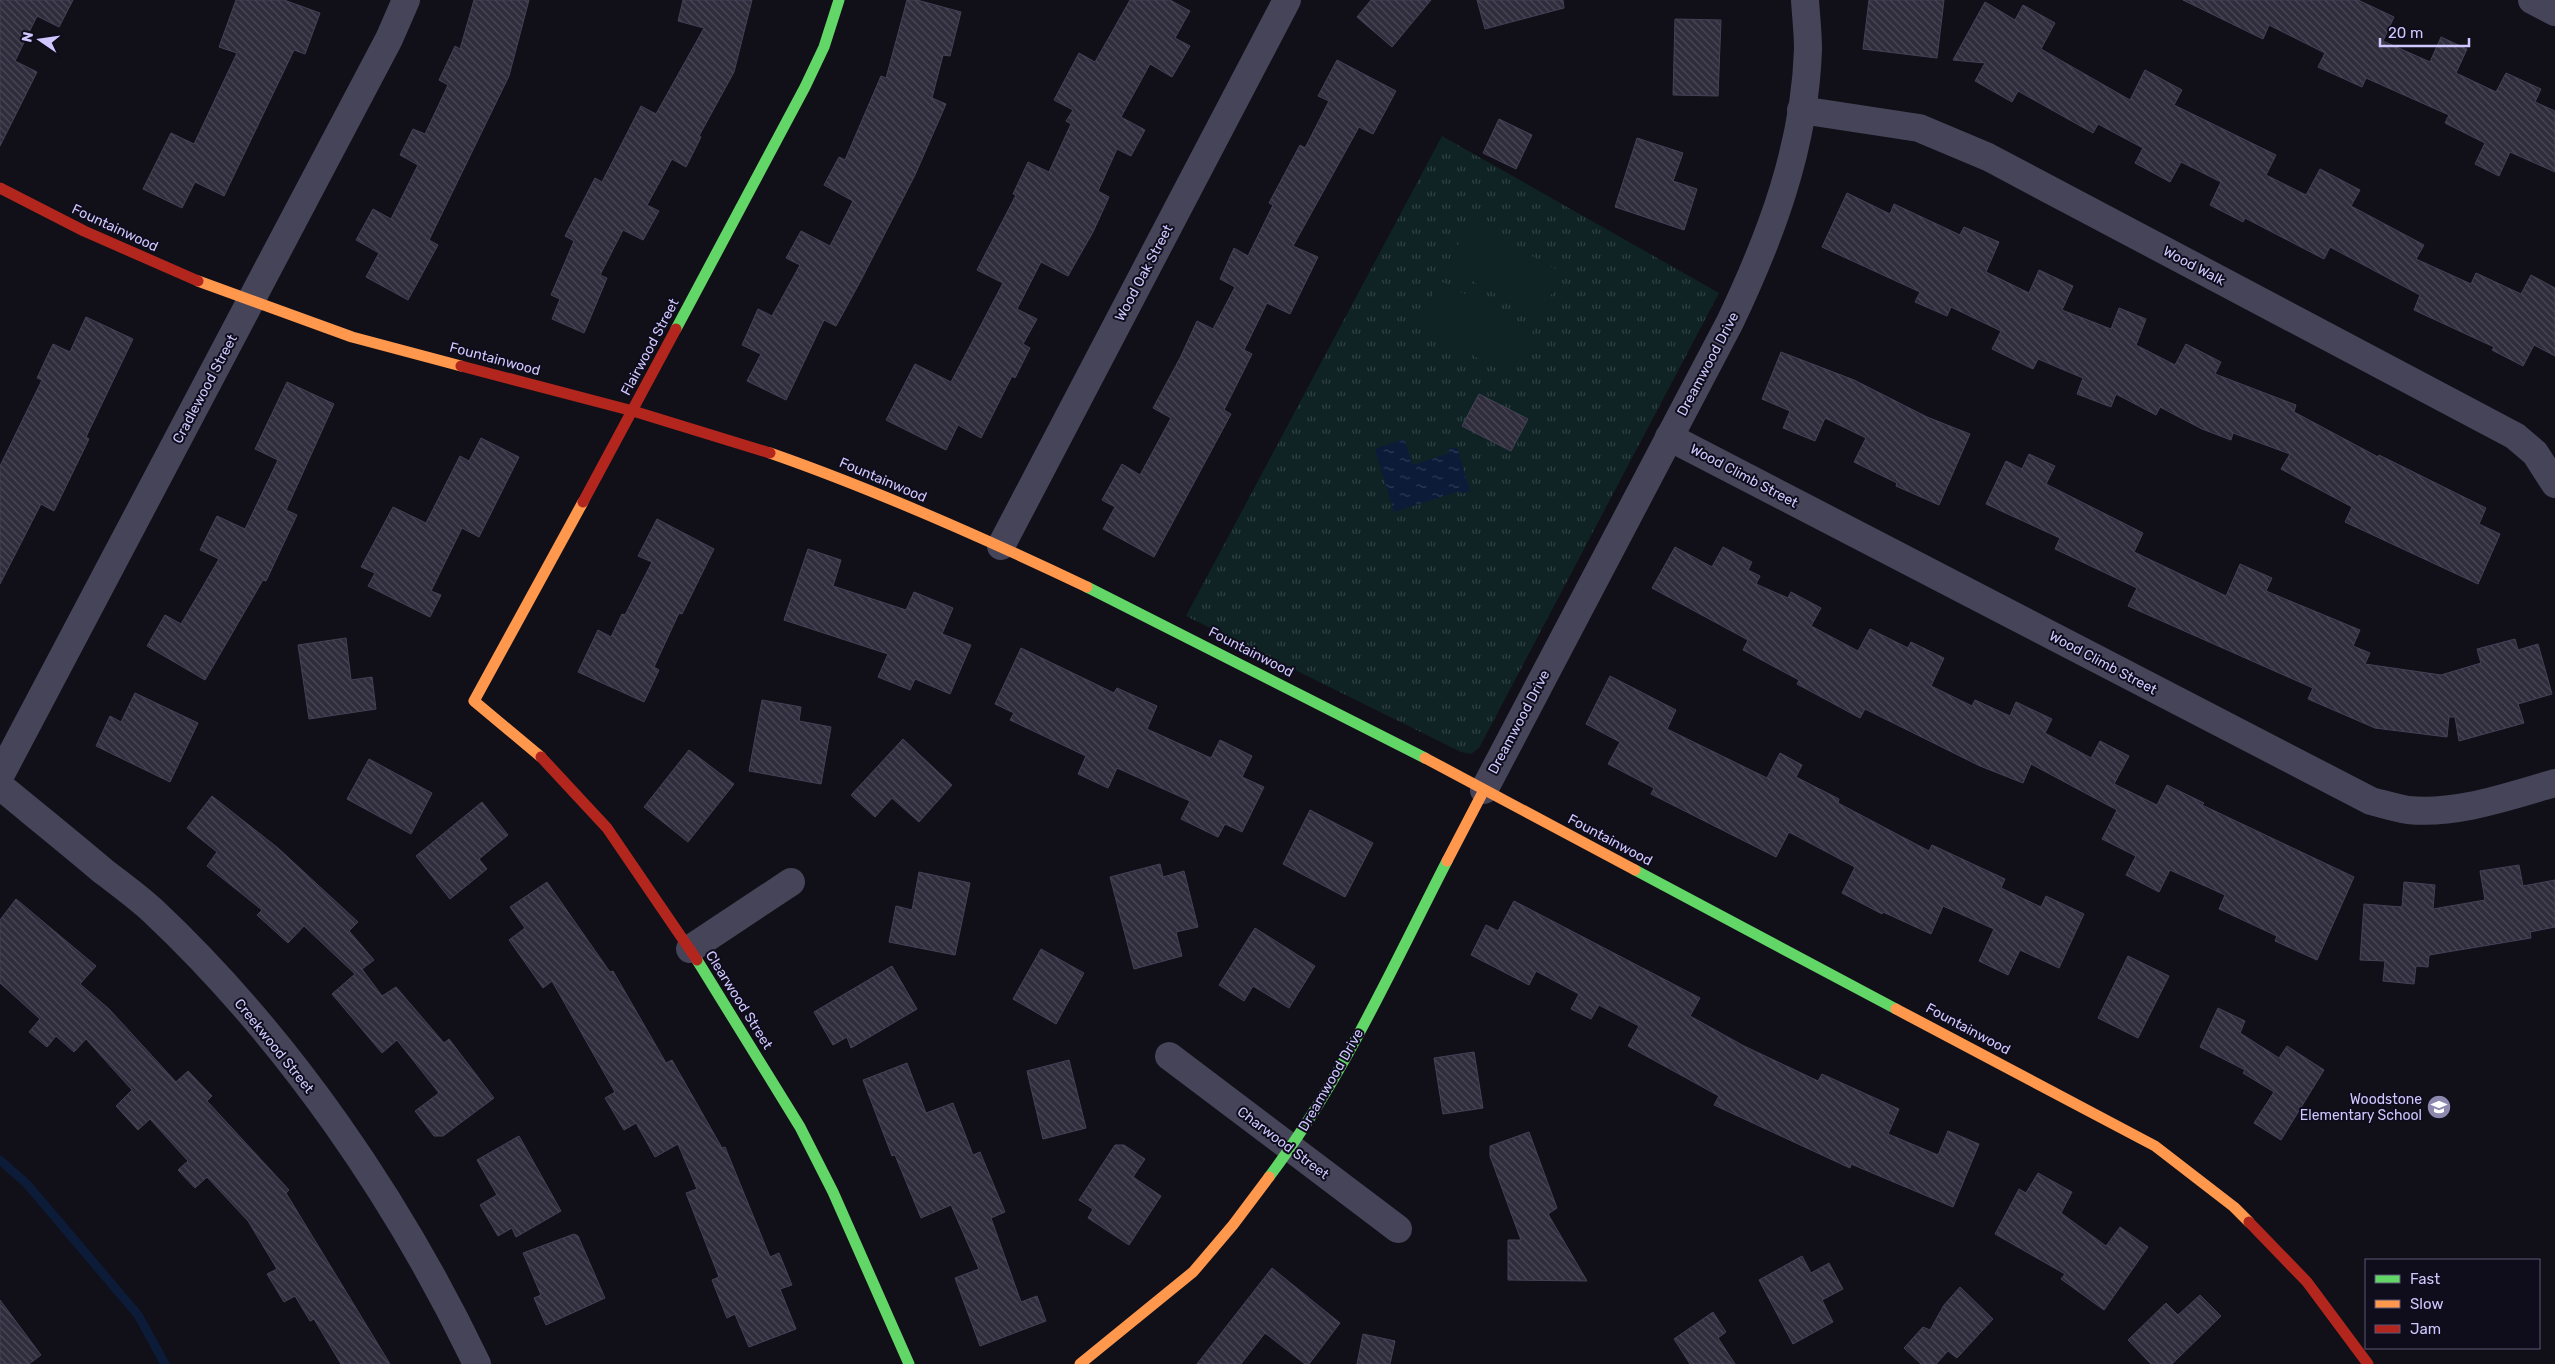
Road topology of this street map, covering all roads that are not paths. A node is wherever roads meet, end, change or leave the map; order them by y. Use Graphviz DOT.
graph roads {
  1 [pos="406,0"];
  2 [pos="839,0"];
  3 [pos="1287,0"];
  4 [pos="1805,0"];
  5 [pos="2532,0"];
  6 [pos="2555,12"];
  7 [pos="1801,110"];
  8 [pos="0,188"];
  9 [pos="252,300"];
  10 [pos="633,411"];
  11 [pos="1669,437"];
  12 [pos="2555,484"];
  13 [pos="1001,546"];
  14 [pos="474,701"];
  15 [pos="0,776"];
  16 [pos="2555,783"];
  17 [pos="0,786"];
  18 [pos="1484,790"];
  19 [pos="791,882"];
  20 [pos="690,949"];
  21 [pos="1169,1056"];
  22 [pos="1290,1150"];
  23 [pos="1398,1229"];
  24 [pos="477,1364"];
  25 [pos="909,1364"];
  26 [pos="1080,1364"];
  27 [pos="2368,1364"];
  1 -- 9 [label="street, Cradlewood Street"];
  2 -- 10 [label="street, Flairwood Street"];
  3 -- 13 [label="street, Wood Oak Street"];
  4 -- 7 [label="street, Dreamwood Drive"];
  5 -- 6 [label="street"];
  7 -- 11 [label="street, Dreamwood Drive"];
  7 -- 12 [label="street, Wood Walk"];
  8 -- 9 [label="street, Fountainwood"];
  9 -- 10 [label="street, Fountainwood"];
  9 -- 15 [label="street, Cradlewood Street"];
  10 -- 13 [label="street, Fountainwood"];
  10 -- 14 [label="street, Flairwood Street"];
  11 -- 16 [label="street, Wood Climb Street"];
  11 -- 18 [label="street, Dreamwood Drive"];
  13 -- 18 [label="street, Fountainwood"];
  14 -- 20 [label="street, Clearwood Street"];
  17 -- 24 [label="street, Creekwood Street"];
  18 -- 22 [label="street, Dreamwood Drive"];
  18 -- 27 [label="street, Fountainwood"];
  19 -- 20 [label="street"];
  20 -- 25 [label="street, Clearwood Street"];
  21 -- 22 [label="street, Charwood Street"];
  22 -- 23 [label="street, Charwood Street"];
  22 -- 26 [label="street, Dreamwood Drive"];
}
